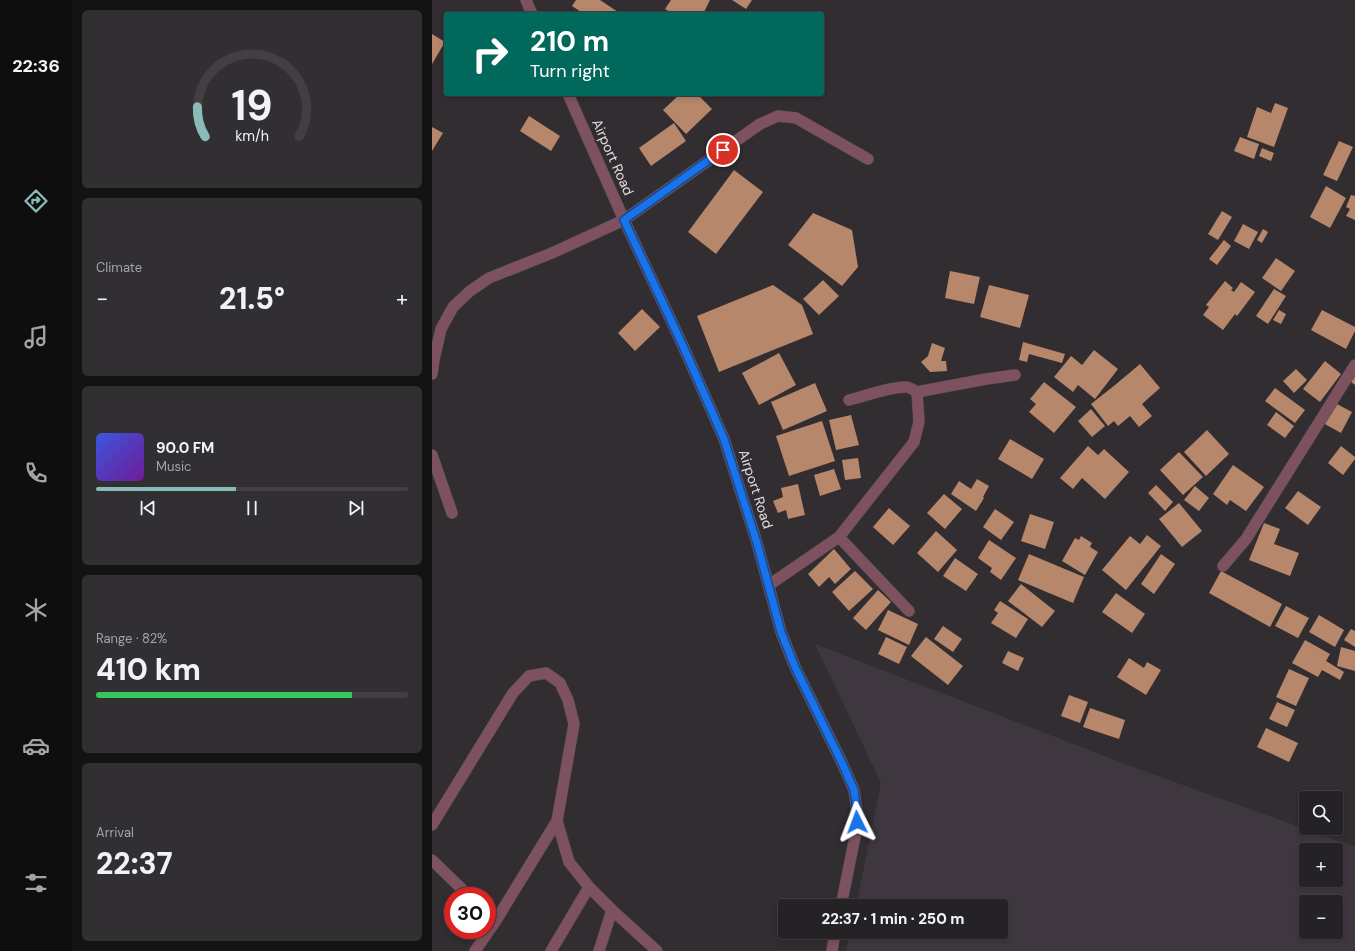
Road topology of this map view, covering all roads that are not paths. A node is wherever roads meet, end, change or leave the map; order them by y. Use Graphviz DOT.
graph roads {
  1 [pos="526,0"];
  2 [pos="531,12"];
  3 [pos="569,96"];
  4 [pos="868,159"];
  5 [pos="624,220"];
  6 [pos="1355,365"];
  7 [pos="432,374"];
  8 [pos="1015,375"];
  9 [pos="917,392"];
  10 [pos="849,400"];
  11 [pos="432,455"];
  12 [pos="452,513"];
  13 [pos="839,537"];
  14 [pos="1223,566"];
  15 [pos="769,585"];
  16 [pos="909,611"];
  17 [pos="558,821"];
  18 [pos="432,825"];
  19 [pos="432,860"];
  20 [pos="589,886"];
  21 [pos="460,887"];
  22 [pos="842,899"];
  23 [pos="612,910"];
  24 [pos="496,920"];
  25 [pos="483,939"];
  26 [pos="835,939"];
  27 [pos="475,951"];
  28 [pos="551,951"];
  29 [pos="599,951"];
  30 [pos="657,951"];
  31 [pos="832,951"];
  1 -- 2 [label="street"];
  3 -- 5 [label="street, Airport Road"];
  4 -- 5 [label="street"];
  5 -- 7 [label="street"];
  5 -- 15 [label="street, Airport Road"];
  6 -- 14 [label="street"];
  8 -- 9 [label="street"];
  9 -- 10 [label="street"];
  9 -- 13 [label="street"];
  11 -- 12 [label="street"];
  13 -- 15 [label="street"];
  13 -- 16 [label="street"];
  15 -- 22 [label="street, Airport Road"];
  17 -- 18 [label="street"];
  17 -- 20 [label="street"];
  17 -- 24 [label="street"];
  19 -- 21 [label="street"];
  20 -- 23 [label="street"];
  20 -- 28 [label="street"];
  23 -- 29 [label="street"];
  23 -- 30 [label="street"];
  25 -- 27 [label="street"];
  26 -- 31 [label="street"];
}
